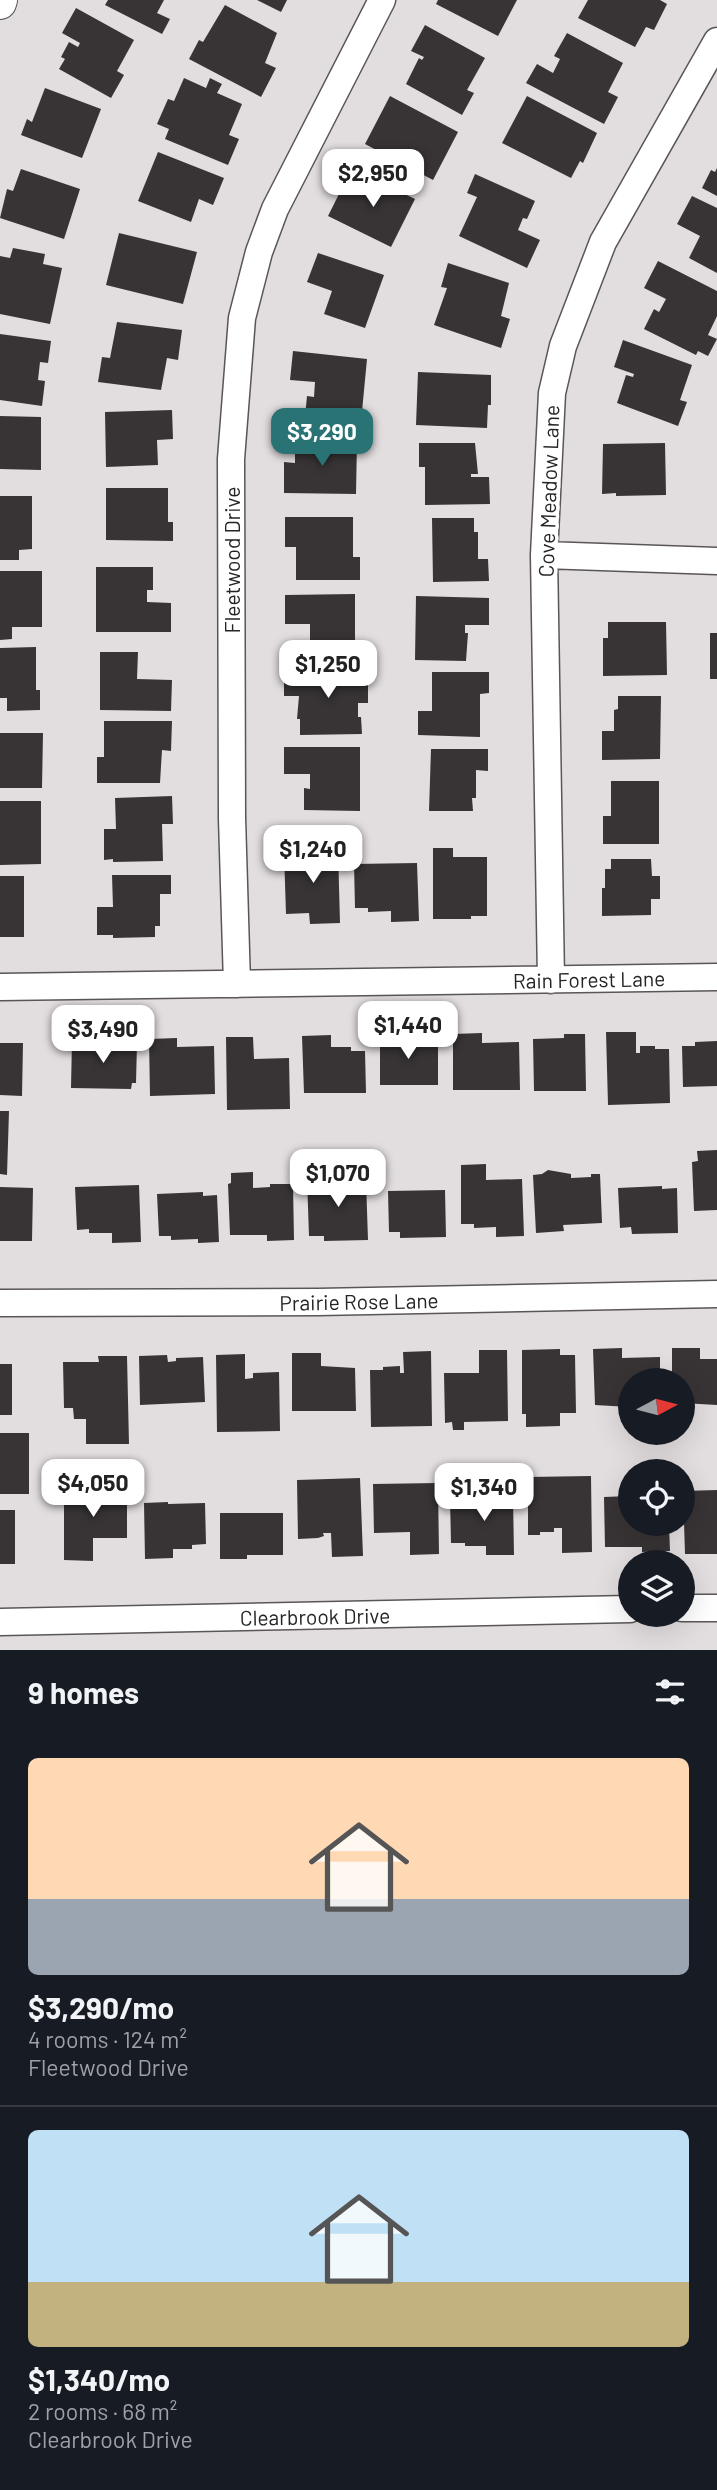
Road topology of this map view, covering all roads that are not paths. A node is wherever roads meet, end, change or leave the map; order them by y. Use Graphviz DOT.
graph roads {
  1 [pos="382,0"];
  2 [pos="717,41"];
  3 [pos="544,555"];
  4 [pos="717,561"];
  5 [pos="717,977"];
  6 [pos="551,980"];
  7 [pos="237,984"];
  8 [pos="0,987"];
  9 [pos="717,1294"];
  10 [pos="0,1303"];
  11 [pos="695,1608"];
  12 [pos="717,1608"];
  13 [pos="618,1609"];
  14 [pos="0,1622"];
  1 -- 7 [label="street, Fleetwood Drive"];
  2 -- 3 [label="street, Cove Meadow Lane"];
  3 -- 4 [label="street"];
  3 -- 6 [label="street, Cove Meadow Lane"];
  5 -- 6 [label="street, Rain Forest Lane"];
  6 -- 7 [label="street, Rain Forest Lane"];
  7 -- 8 [label="street, Rain Forest Lane"];
  9 -- 10 [label="street, Prairie Rose Lane"];
  11 -- 12 [label="street"];
  13 -- 14 [label="street, Clearbrook Drive"];
}
